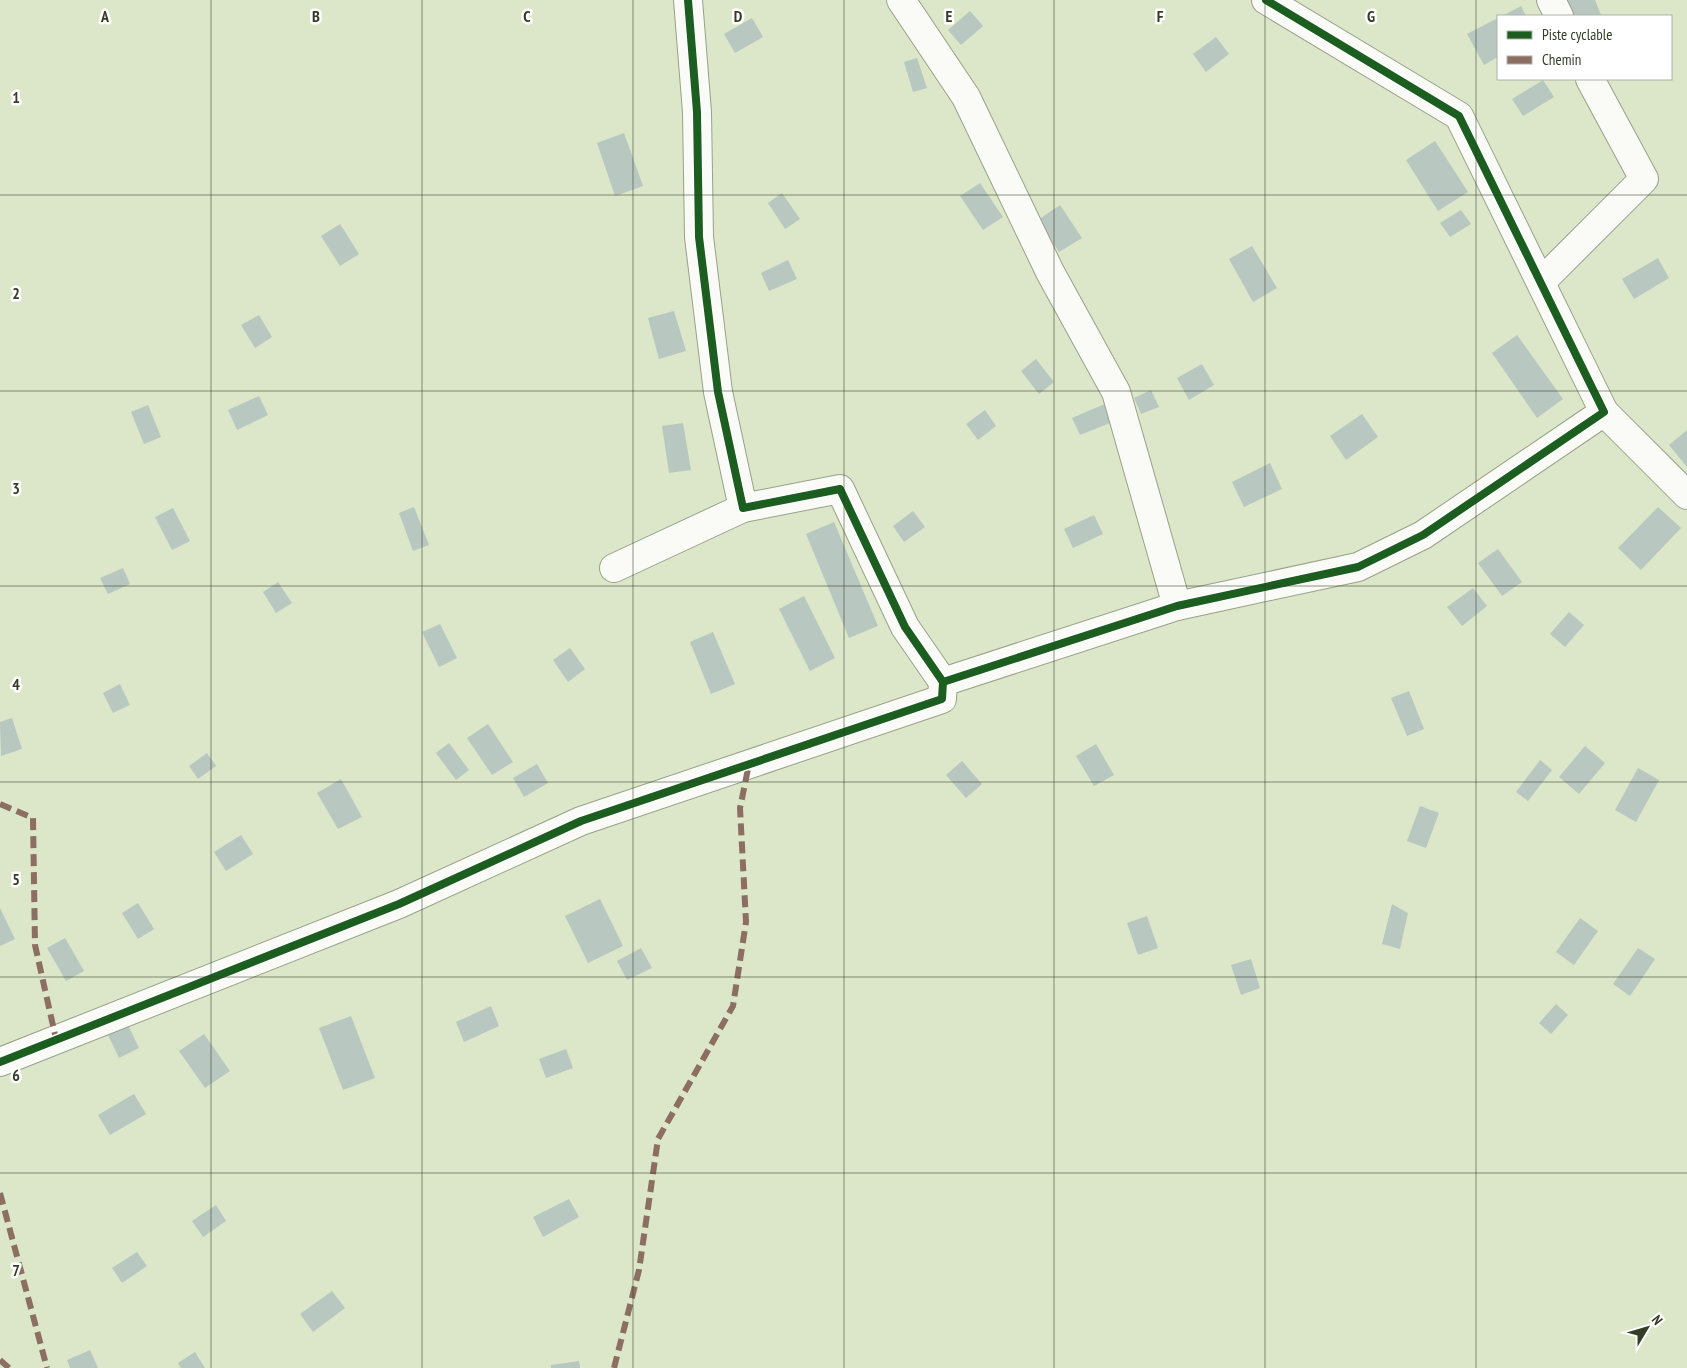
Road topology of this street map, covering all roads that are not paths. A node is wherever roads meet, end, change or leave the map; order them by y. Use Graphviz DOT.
graph roads {
  1 [pos="688,0"];
  2 [pos="901,0"];
  3 [pos="1266,0"];
  4 [pos="1551,0"];
  5 [pos="1558,15"];
  6 [pos="1591,80"];
  7 [pos="1541,282"];
  8 [pos="1604,412"];
  9 [pos="1687,495"];
  10 [pos="742,508"];
  11 [pos="614,568"];
  12 [pos="1177,606"];
  13 [pos="943,682"];
  14 [pos="0,1062"];
  1 -- 10 [label="street"];
  2 -- 12 [label="street"];
  3 -- 7 [label="street"];
  4 -- 5 [label="street"];
  6 -- 7 [label="street"];
  7 -- 8 [label="street"];
  8 -- 9 [label="street"];
  8 -- 12 [label="street"];
  10 -- 11 [label="street"];
  10 -- 13 [label="street"];
  12 -- 13 [label="street"];
  13 -- 14 [label="street"];
}
